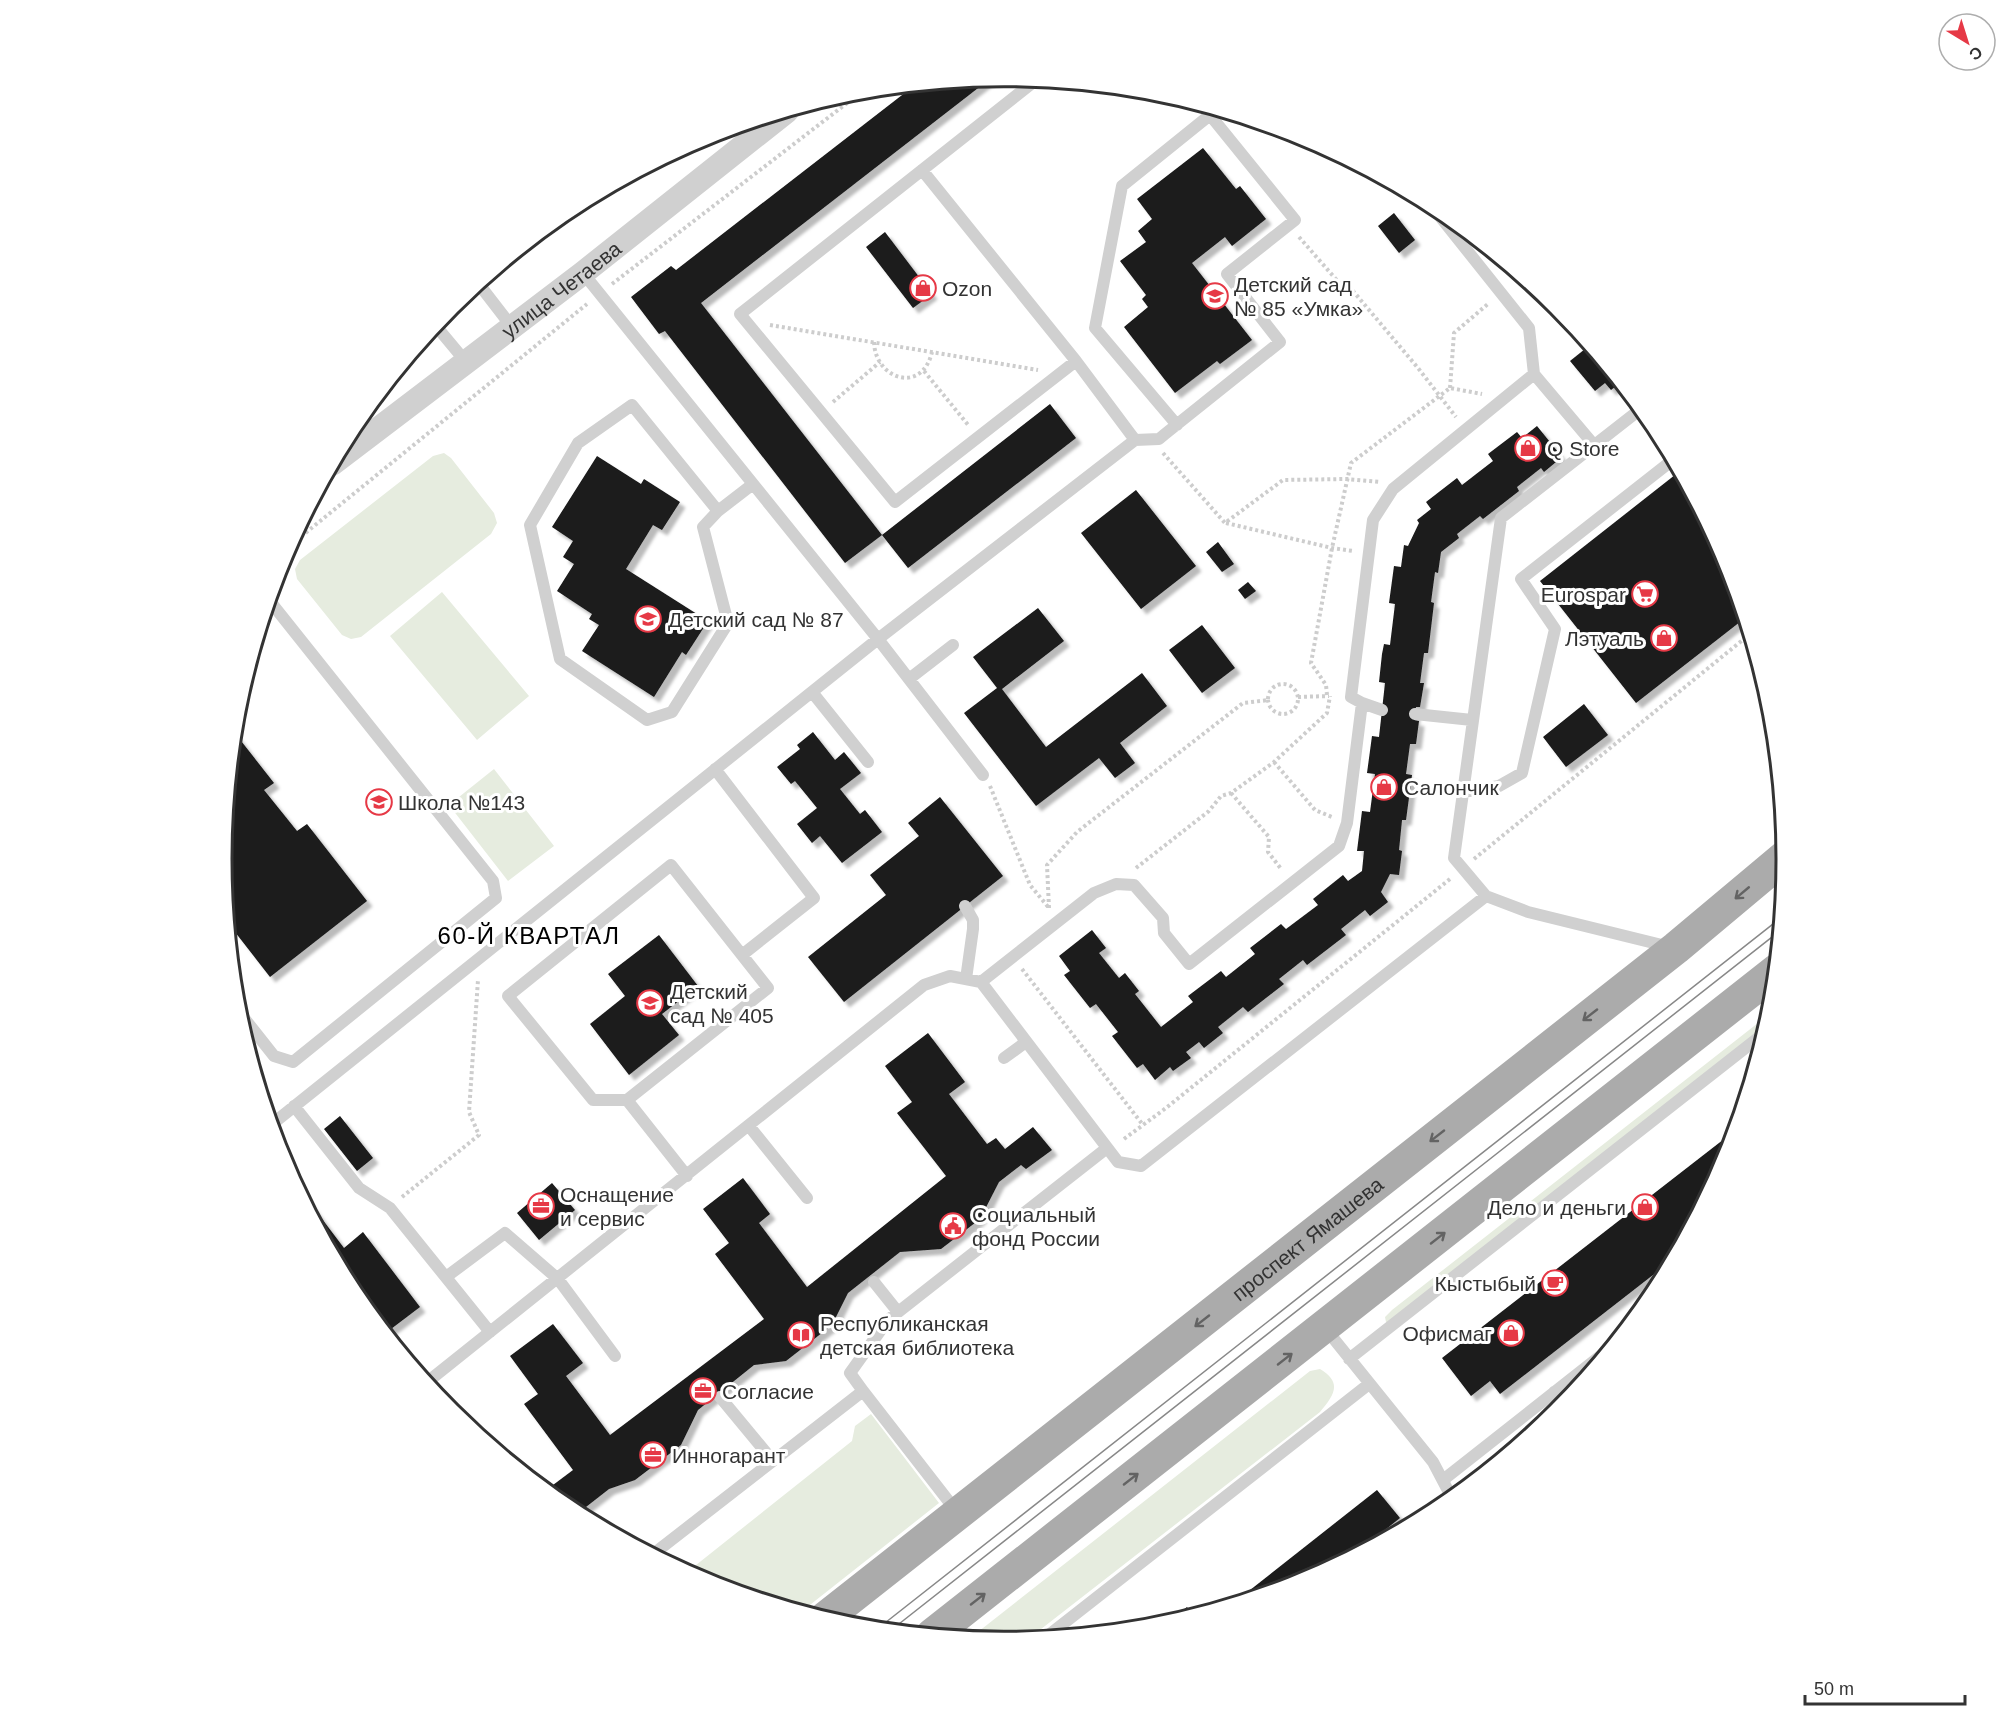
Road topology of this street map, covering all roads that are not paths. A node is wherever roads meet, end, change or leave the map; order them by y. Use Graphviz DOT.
graph roads {
  1 [pos="1026,88"];
  2 [pos="772,123"];
  3 [pos="922,170"];
  4 [pos="1449,228"];
  5 [pos="583,273"];
  6 [pos="483,290"];
  7 [pos="512,327"];
  8 [pos="441,332"];
  9 [pos="1076,361"];
  10 [pos="466,362"];
  11 [pos="1534,374"];
  12 [pos="1635,413"];
  13 [pos="1177,425"];
  14 [pos="1135,440"];
  15 [pos="1594,445"];
  16 [pos="348,453"];
  17 [pos="1668,464"];
  18 [pos="753,484"];
  19 [pos="718,511"];
  20 [pos="275,607"];
  21 [pos="878,639"];
  22 [pos="953,645"];
  23 [pos="909,679"];
  24 [pos="812,692"];
  25 [pos="1362,703"];
  26 [pos="1382,710"];
  27 [pos="1415,714"];
  28 [pos="1472,720"];
  29 [pos="868,762"];
  30 [pos="715,769"];
  31 [pos="983,775"];
  32 [pos="1463,792"];
  33 [pos="1777,863"];
  34 [pos="1486,896"];
  35 [pos="965,906"];
  36 [pos="1676,948"];
  37 [pos="742,955"];
  38 [pos="1767,978"];
  39 [pos="966,979"];
  40 [pos="981,982"];
  41 [pos="251,1027"];
  42 [pos="1755,1040"];
  43 [pos="1026,1042"];
  44 [pos="1004,1058"];
  45 [pos="627,1100"];
  46 [pos="294,1106"];
  47 [pos="277,1120"];
  48 [pos="750,1126"];
  49 [pos="1107,1148"];
  50 [pos="687,1176"];
  51 [pos="807,1198"];
  52 [pos="446,1277"];
  53 [pos="558,1279"];
  54 [pos="874,1282"];
  55 [pos="898,1312"];
  56 [pos="1325,1328"];
  57 [pos="490,1332"];
  58 [pos="615,1356"];
  59 [pos="1349,1359"];
  60 [pos="1588,1366"];
  61 [pos="432,1378"];
  62 [pos="1369,1384"];
  63 [pos="863,1391"];
  64 [pos="1554,1392"];
  65 [pos="720,1397"];
  66 [pos="1559,1398"];
  67 [pos="772,1461"];
  68 [pos="1443,1480"];
  69 [pos="1449,1491"];
  70 [pos="958,1513"];
  71 [pos="659,1550"];
  72 [pos="833,1612"];
  73 [pos="940,1629"];
  74 [pos="1055,1630"];
  1 -- 3 [label="lane"];
  2 -- 5 [label="street, улица Четаева"];
  3 -- 9 [label="lane"];
  3 -- 9 [label="lane"];
  4 -- 11 [label="lane"];
  5 -- 7 [label="street, улица Четаева"];
  5 -- 18 [label="lane"];
  6 -- 7 [label="lane"];
  7 -- 10 [label="street, улица Четаева"];
  8 -- 10 [label="lane"];
  9 -- 14 [label="lane"];
  10 -- 16 [label="street, улица Четаева"];
  11 -- 15 [label="lane"];
  11 -- 25 [label="lane"];
  12 -- 15 [label="lane"];
  13 -- 13 [label="lane"];
  13 -- 14 [label="lane"];
  14 -- 21 [label="lane"];
  15 -- 28 [label="lane"];
  17 -- 32 [label="lane"];
  18 -- 19 [label="lane"];
  18 -- 21 [label="lane"];
  19 -- 19 [label="lane"];
  20 -- 41 [label="lane"];
  21 -- 23 [label="lane"];
  21 -- 24 [label="lane"];
  22 -- 23 [label="lane"];
  23 -- 31 [label="lane"];
  24 -- 29 [label="lane"];
  24 -- 30 [label="lane"];
  25 -- 26 [label="lane"];
  25 -- 40 [label="lane"];
  27 -- 28 [label="lane"];
  28 -- 32 [label="lane"];
  30 -- 37 [label="lane"];
  30 -- 46 [label="lane"];
  32 -- 34 [label="lane"];
  33 -- 36 [label="main road, проспект Ямашева, one-way"];
  34 -- 36 [label="lane"];
  34 -- 49 [label="lane"];
  35 -- 39 [label="lane"];
  36 -- 70 [label="main road, проспект Ямашева, one-way"];
  37 -- 45 [label="lane"];
  37 -- 45 [label="lane"];
  56 -- 38 [label="main road, one-way"];
  39 -- 40 [label="lane"];
  39 -- 48 [label="lane"];
  40 -- 43 [label="lane"];
  42 -- 59 [label="lane"];
  43 -- 44 [label="lane"];
  43 -- 49 [label="lane"];
  45 -- 50 [label="lane"];
  46 -- 47 [label="lane"];
  46 -- 52 [label="lane"];
  48 -- 50 [label="lane"];
  48 -- 51 [label="lane"];
  49 -- 55 [label="lane"];
  50 -- 53 [label="lane"];
  52 -- 53 [label="lane"];
  52 -- 57 [label="lane"];
  53 -- 57 [label="lane"];
  53 -- 58 [label="lane"];
  54 -- 55 [label="lane"];
  55 -- 63 [label="lane"];
  56 -- 59 [label="lane"];
  73 -- 56 [label="main road, one-way"];
  57 -- 61 [label="lane"];
  59 -- 62 [label="lane"];
  60 -- 64 [label="lane"];
  62 -- 68 [label="lane"];
  62 -- 74 [label="lane"];
  63 -- 67 [label="lane"];
  63 -- 70 [label="lane"];
  64 -- 66 [label="lane"];
  64 -- 68 [label="lane"];
  65 -- 67 [label="lane"];
  67 -- 71 [label="lane"];
  68 -- 69 [label="lane"];
  70 -- 72 [label="main road, проспект Ямашева"];
}
